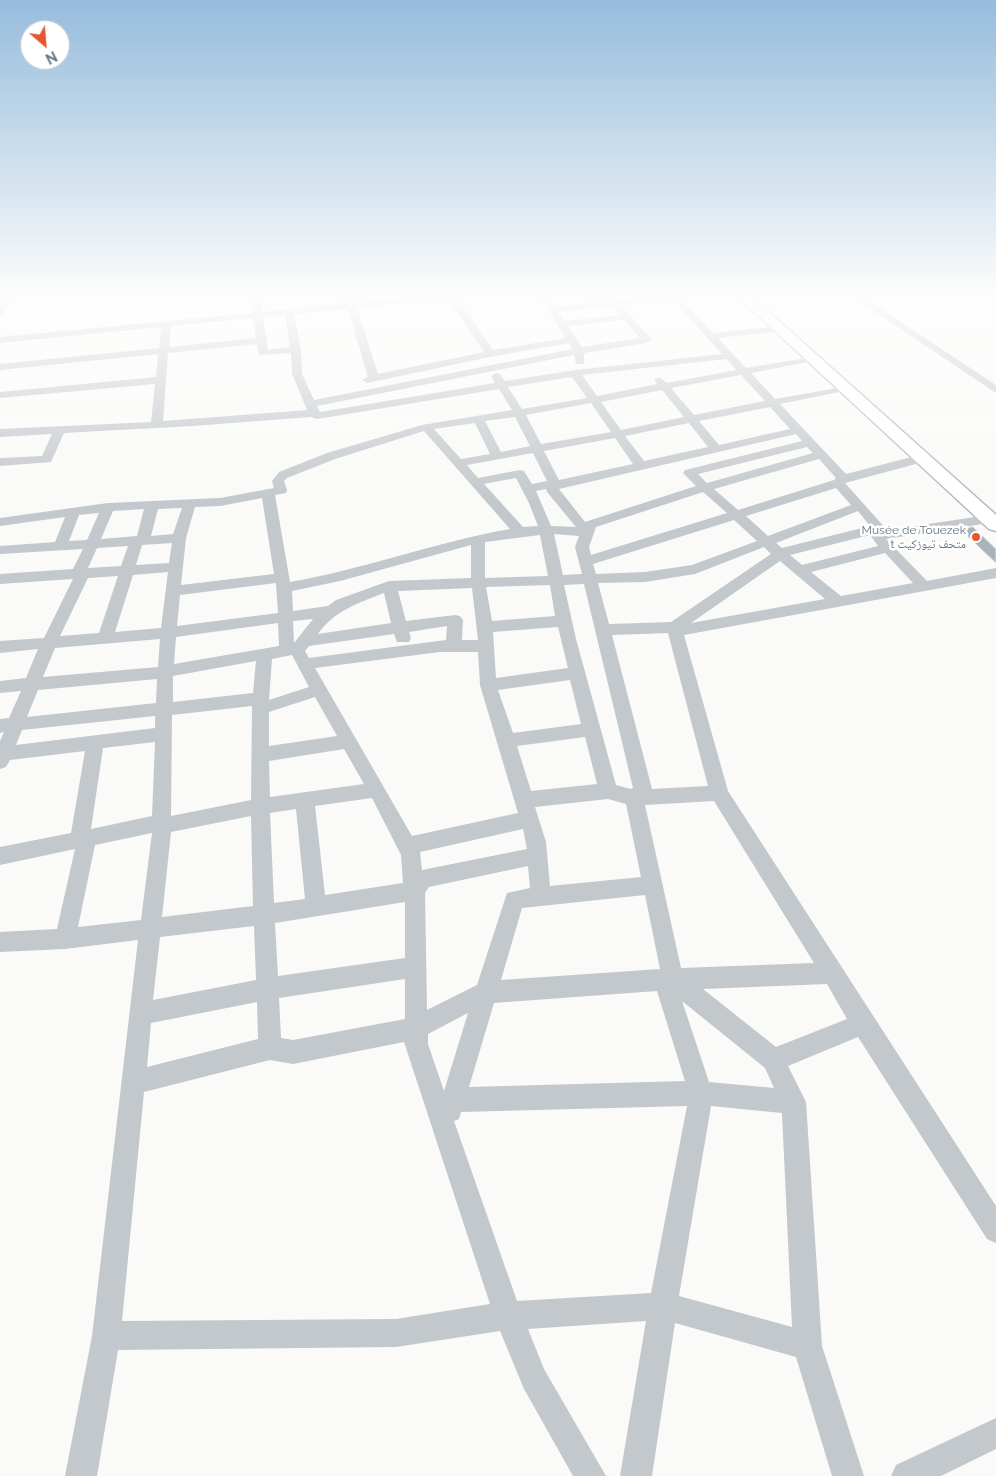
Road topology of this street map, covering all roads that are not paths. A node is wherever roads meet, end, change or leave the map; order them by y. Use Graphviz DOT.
graph roads {
  1 [pos="30,364"];
  2 [pos="163,364"];
  3 [pos="297,364"];
  4 [pos="369,364"];
  5 [pos="441,364"];
  6 [pos="511,364"];
  7 [pos="578,364"];
  8 [pos="609,364"];
  9 [pos="643,364"];
  10 [pos="737,364"];
  11 [pos="785,364"];
  12 [pos="820,364"];
  13 [pos="957,364"];
  14 [pos="0,367"];
  15 [pos="492,368"];
  16 [pos="578,372"];
  17 [pos="744,372"];
  18 [pos="374,378"];
  19 [pos="161,380"];
  20 [pos="357,382"];
  21 [pos="502,385"];
  22 [pos="665,387"];
  23 [pos="845,388"];
  24 [pos="996,390"];
  25 [pos="0,395"];
  26 [pos="594,400"];
  27 [pos="773,403"];
  28 [pos="312,409"];
  29 [pos="519,413"];
  30 [pos="479,420"];
  31 [pos="692,420"];
  32 [pos="157,424"];
  33 [pos="426,427"];
  34 [pos="60,429"];
  35 [pos="0,433"];
  36 [pos="618,434"];
  37 [pos="810,443"];
  38 [pos="538,449"];
  39 [pos="716,449"];
  40 [pos="503,456"];
  41 [pos="923,458"];
  42 [pos="671,459"];
  43 [pos="0,462"];
  44 [pos="458,463"];
  45 [pos="640,466"];
  46 [pos="689,473"];
  47 [pos="520,474"];
  48 [pos="840,480"];
  49 [pos="475,482"];
  50 [pos="554,484"];
  51 [pos="706,487"];
  52 [pos="528,489"];
  53 [pos="268,493"];
  54 [pos="190,503"];
  55 [pos="152,505"];
  56 [pos="860,506"];
  57 [pos="108,507"];
  58 [pos="74,512"];
  59 [pos="738,515"];
  60 [pos="20,520"];
  61 [pos="0,522"];
  62 [pos="993,522"];
  63 [pos="546,530"];
  64 [pos="519,531"];
  65 [pos="587,533"];
  66 [pos="884,537"];
  67 [pos="179,538"];
  68 [pos="478,539"];
  69 [pos="140,540"];
  70 [pos="767,541"];
  71 [pos="92,542"];
  72 [pos="61,545"];
  73 [pos="2,553"];
  74 [pos="780,554"];
  75 [pos="176,568"];
  76 [pos="587,570"];
  77 [pos="800,570"];
  78 [pos="126,572"];
  79 [pos="996,574"];
  80 [pos="80,575"];
  81 [pos="0,579"];
  82 [pos="555,580"];
  83 [pos="478,582"];
  84 [pos="283,583"];
  85 [pos="923,585"];
  86 [pos="389,586"];
  87 [pos="173,591"];
  88 [pos="837,601"];
  89 [pos="332,611"];
  90 [pos="285,616"];
  91 [pos="564,621"];
  92 [pos="485,626"];
  93 [pos="402,628"];
  94 [pos="675,629"];
  95 [pos="602,630"];
  96 [pos="167,633"];
  97 [pos="105,639"];
  98 [pos="49,643"];
  99 [pos="454,646"];
  100 [pos="484,646"];
  101 [pos="0,647"];
  102 [pos="299,651"];
  103 [pos="404,651"];
  104 [pos="264,656"];
  105 [pos="165,672"];
  106 [pos="576,673"];
  107 [pos="32,685"];
  108 [pos="488,685"];
  109 [pos="0,687"];
  110 [pos="319,690"];
  111 [pos="260,704"];
  112 [pos="164,710"];
  113 [pos="8,726"];
  114 [pos="591,729"];
  115 [pos="164,734"];
  116 [pos="507,740"];
  117 [pos="349,741"];
  118 [pos="95,743"];
  119 [pos="260,755"];
  120 [pos="1,757"];
  121 [pos="377,790"];
  122 [pos="608,791"];
  123 [pos="719,793"];
  124 [pos="634,798"];
  125 [pos="305,800"];
  126 [pos="524,800"];
  127 [pos="260,806"];
  128 [pos="529,819"];
  129 [pos="162,826"];
  130 [pos="84,839"];
  131 [pos="406,846"];
  132 [pos="0,856"];
  133 [pos="536,856"];
  134 [pos="653,885"];
  135 [pos="414,891"];
  136 [pos="541,896"];
  137 [pos="316,907"];
  138 [pos="262,915"];
  139 [pos="150,928"];
  140 [pos="65,939"];
  141 [pos="0,942"];
  142 [pos="416,967"];
  143 [pos="833,973"];
  144 [pos="668,979"];
  145 [pos="267,989"];
  146 [pos="486,992"];
  147 [pos="141,1014"];
  148 [pos="863,1024"];
  149 [pos="416,1028"];
  150 [pos="270,1048"];
  151 [pos="773,1060"];
  152 [pos="133,1083"];
  153 [pos="701,1093"];
  154 [pos="453,1100"];
  155 [pos="794,1102"];
  156 [pos="444,1127"];
  157 [pos="996,1230"];
  158 [pos="663,1306"];
  159 [pos="508,1316"];
  160 [pos="106,1336"];
  161 [pos="807,1346"];
  162 [pos="996,1433"];
  163 [pos="81,1476"];
  164 [pos="590,1476"];
  165 [pos="636,1476"];
  166 [pos="848,1476"];
  167 [pos="907,1476"];
  1 -- 14 [label="street"];
  2 -- 19 [label="street"];
  3 -- 28 [label="street"];
  4 -- 18 [label="street"];
  5 -- 18 [label="street"];
  6 -- 15 [label="street"];
  7 -- 16 [label="street"];
  8 -- 16 [label="street"];
  9 -- 22 [label="street"];
  10 -- 17 [label="street"];
  11 -- 17 [label="street"];
  12 -- 23 [label="highway"];
  13 -- 24 [label="street"];
  15 -- 21 [label="street"];
  15 -- 28 [label="street"];
  16 -- 21 [label="street"];
  16 -- 26 [label="street"];
  17 -- 22 [label="street"];
  17 -- 27 [label="street"];
  18 -- 20 [label="street"];
  19 -- 25 [label="street"];
  19 -- 32 [label="street"];
  21 -- 28 [label="street"];
  21 -- 29 [label="street"];
  22 -- 26 [label="street"];
  22 -- 31 [label="street"];
  23 -- 27 [label="street"];
  23 -- 41 [label="highway"];
  26 -- 29 [label="street"];
  26 -- 36 [label="street"];
  27 -- 31 [label="street"];
  27 -- 37 [label="street"];
  28 -- 32 [label="street"];
  29 -- 30 [label="street"];
  29 -- 38 [label="street"];
  30 -- 33 [label="street"];
  30 -- 40 [label="street"];
  31 -- 36 [label="street"];
  31 -- 39 [label="street"];
  32 -- 34 [label="street"];
  33 -- 44 [label="street"];
  33 -- 53 [label="street"];
  34 -- 35 [label="street"];
  34 -- 43 [label="street"];
  36 -- 38 [label="street"];
  36 -- 45 [label="street"];
  37 -- 39 [label="street"];
  37 -- 46 [label="street"];
  37 -- 48 [label="street"];
  37 -- 51 [label="street"];
  38 -- 40 [label="street"];
  38 -- 50 [label="street"];
  39 -- 42 [label="street"];
  40 -- 44 [label="street"];
  40 -- 47 [label="street"];
  41 -- 48 [label="street"];
  41 -- 62 [label="highway"];
  42 -- 45 [label="street"];
  42 -- 46 [label="street"];
  44 -- 49 [label="street"];
  45 -- 50 [label="street"];
  46 -- 51 [label="street"];
  47 -- 49 [label="street"];
  47 -- 52 [label="street"];
  48 -- 56 [label="street"];
  48 -- 59 [label="street"];
  49 -- 64 [label="street"];
  50 -- 52 [label="street"];
  50 -- 65 [label="street"];
  51 -- 59 [label="street"];
  51 -- 65 [label="street"];
  52 -- 63 [label="street"];
  53 -- 54 [label="street"];
  53 -- 84 [label="street"];
  54 -- 55 [label="street"];
  54 -- 67 [label="street"];
  55 -- 57 [label="street"];
  55 -- 69 [label="street"];
  56 -- 66 [label="street"];
  56 -- 70 [label="street"];
  57 -- 58 [label="street"];
  57 -- 71 [label="street"];
  58 -- 60 [label="street"];
  58 -- 72 [label="street"];
  59 -- 70 [label="street"];
  59 -- 76 [label="street"];
  60 -- 61 [label="street"];
  60 -- 73 [label="street"];
  62 -- 66 [label="street"];
  63 -- 64 [label="street"];
  63 -- 65 [label="street"];
  63 -- 82 [label="street"];
  64 -- 68 [label="street"];
  65 -- 76 [label="street"];
  66 -- 74 [label="street"];
  66 -- 77 [label="street"];
  66 -- 85 [label="street"];
  67 -- 69 [label="street"];
  67 -- 75 [label="street"];
  68 -- 83 [label="street"];
  68 -- 84 [label="street"];
  69 -- 71 [label="street"];
  69 -- 78 [label="street"];
  70 -- 74 [label="street"];
  70 -- 76 [label="street"];
  71 -- 72 [label="street"];
  71 -- 80 [label="street"];
  72 -- 73 [label="street"];
  74 -- 77 [label="street"];
  74 -- 94 [label="street"];
  75 -- 78 [label="street"];
  75 -- 87 [label="street"];
  76 -- 82 [label="street"];
  76 -- 95 [label="street"];
  77 -- 88 [label="street"];
  78 -- 80 [label="street"];
  78 -- 97 [label="street"];
  79 -- 85 [label="street"];
  80 -- 81 [label="street"];
  80 -- 98 [label="street"];
  82 -- 83 [label="street"];
  82 -- 91 [label="street"];
  83 -- 86 [label="street"];
  83 -- 92 [label="street"];
  84 -- 87 [label="street"];
  84 -- 90 [label="street"];
  85 -- 88 [label="street"];
  86 -- 89 [label="street"];
  86 -- 93 [label="street"];
  87 -- 96 [label="street"];
  88 -- 94 [label="street"];
  89 -- 90 [label="street"];
  89 -- 102 [label="street"];
  90 -- 96 [label="street"];
  90 -- 102 [label="street"];
  91 -- 92 [label="street"];
  91 -- 106 [label="street"];
  92 -- 100 [label="street"];
  93 -- 99 [label="street"];
  93 -- 102 [label="street"];
  93 -- 103 [label="street"];
  94 -- 95 [label="street"];
  94 -- 123 [label="street"];
  95 -- 124 [label="street"];
  96 -- 97 [label="street"];
  96 -- 105 [label="street"];
  97 -- 98 [label="street"];
  98 -- 101 [label="street"];
  98 -- 107 [label="street"];
  99 -- 100 [label="street"];
  99 -- 103 [label="street"];
  100 -- 108 [label="street"];
  102 -- 103 [label="street"];
  102 -- 104 [label="street"];
  102 -- 110 [label="street"];
  104 -- 105 [label="street"];
  104 -- 111 [label="street"];
  105 -- 107 [label="street"];
  105 -- 112 [label="street"];
  106 -- 108 [label="street"];
  106 -- 114 [label="street"];
  107 -- 109 [label="street"];
  107 -- 113 [label="street"];
  108 -- 116 [label="street"];
  110 -- 111 [label="street"];
  110 -- 117 [label="street"];
  111 -- 112 [label="street"];
  111 -- 119 [label="street"];
  112 -- 113 [label="street"];
  112 -- 115 [label="street"];
  113 -- 120 [label="street"];
  114 -- 116 [label="street"];
  114 -- 122 [label="street"];
  115 -- 118 [label="street"];
  115 -- 129 [label="street"];
  116 -- 126 [label="street"];
  117 -- 119 [label="street"];
  117 -- 121 [label="street"];
  118 -- 120 [label="street"];
  118 -- 130 [label="street"];
  119 -- 127 [label="street"];
  121 -- 125 [label="street"];
  121 -- 131 [label="street"];
  122 -- 124 [label="street"];
  122 -- 126 [label="street"];
  123 -- 124 [label="street"];
  123 -- 143 [label="street"];
  124 -- 134 [label="street"];
  125 -- 127 [label="street"];
  125 -- 137 [label="street"];
  126 -- 128 [label="street"];
  127 -- 129 [label="street"];
  127 -- 138 [label="street"];
  128 -- 131 [label="street"];
  128 -- 133 [label="street"];
  129 -- 130 [label="street"];
  129 -- 139 [label="street"];
  130 -- 132 [label="street"];
  130 -- 140 [label="street"];
  131 -- 135 [label="street"];
  133 -- 135 [label="street"];
  133 -- 136 [label="street"];
  134 -- 136 [label="street"];
  134 -- 144 [label="street"];
  135 -- 137 [label="street"];
  135 -- 142 [label="street"];
  136 -- 146 [label="street"];
  137 -- 138 [label="street"];
  138 -- 139 [label="street"];
  138 -- 145 [label="street"];
  139 -- 140 [label="street"];
  139 -- 147 [label="street"];
  140 -- 141 [label="street"];
  142 -- 145 [label="street"];
  142 -- 149 [label="street"];
  143 -- 144 [label="street"];
  143 -- 148 [label="street"];
  144 -- 146 [label="street"];
  144 -- 151 [label="street"];
  144 -- 153 [label="street"];
  145 -- 147 [label="street"];
  145 -- 150 [label="street"];
  146 -- 149 [label="street"];
  146 -- 154 [label="street"];
  147 -- 152 [label="street"];
  148 -- 151 [label="street"];
  148 -- 157 [label="street"];
  149 -- 150 [label="street"];
  149 -- 156 [label="street"];
  150 -- 152 [label="street"];
  151 -- 155 [label="street"];
  152 -- 160 [label="street"];
  153 -- 154 [label="street"];
  153 -- 155 [label="street"];
  153 -- 158 [label="street"];
  154 -- 156 [label="street"];
  155 -- 161 [label="street"];
  156 -- 159 [label="street"];
  158 -- 159 [label="street"];
  158 -- 161 [label="street"];
  158 -- 165 [label="street"];
  159 -- 160 [label="street"];
  159 -- 164 [label="street"];
  160 -- 163 [label="street"];
  161 -- 166 [label="street"];
  162 -- 167 [label="street"];
}
